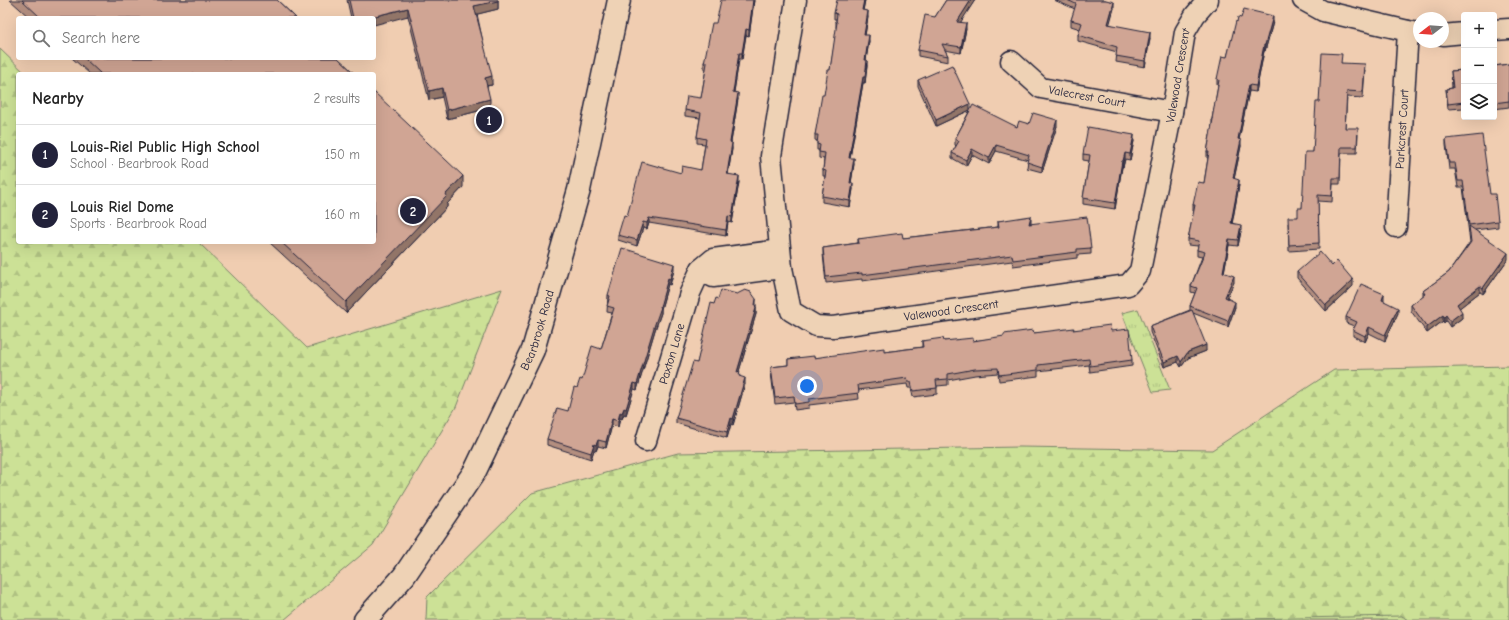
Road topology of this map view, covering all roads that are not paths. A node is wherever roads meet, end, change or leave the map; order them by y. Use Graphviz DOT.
graph roads {
  1 [pos="619,0"];
  2 [pos="796,0"];
  3 [pos="1208,0"];
  4 [pos="1303,0"];
  5 [pos="1509,29"];
  6 [pos="1497,30"];
  7 [pos="1413,32"];
  8 [pos="1461,33"];
  9 [pos="1449,34"];
  10 [pos="1413,43"];
  11 [pos="1011,61"];
  12 [pos="1172,112"];
  13 [pos="1396,227"];
  14 [pos="781,259"];
  15 [pos="646,441"];
  16 [pos="365,620"];
  1 -- 16 [label="street, Bearbrook Road"];
  2 -- 14 [label="street, Valewood Crescent"];
  3 -- 12 [label="street, Valewood Crescent"];
  4 -- 7 [label="street"];
  5 -- 6 [label="street"];
  8 -- 9 [label="street"];
  10 -- 13 [label="street, Parkcrest Court"];
  11 -- 12 [label="street, Valecrest Court"];
  12 -- 14 [label="street, Valewood Crescent"];
  14 -- 15 [label="street, Paxton Lane"];
}
